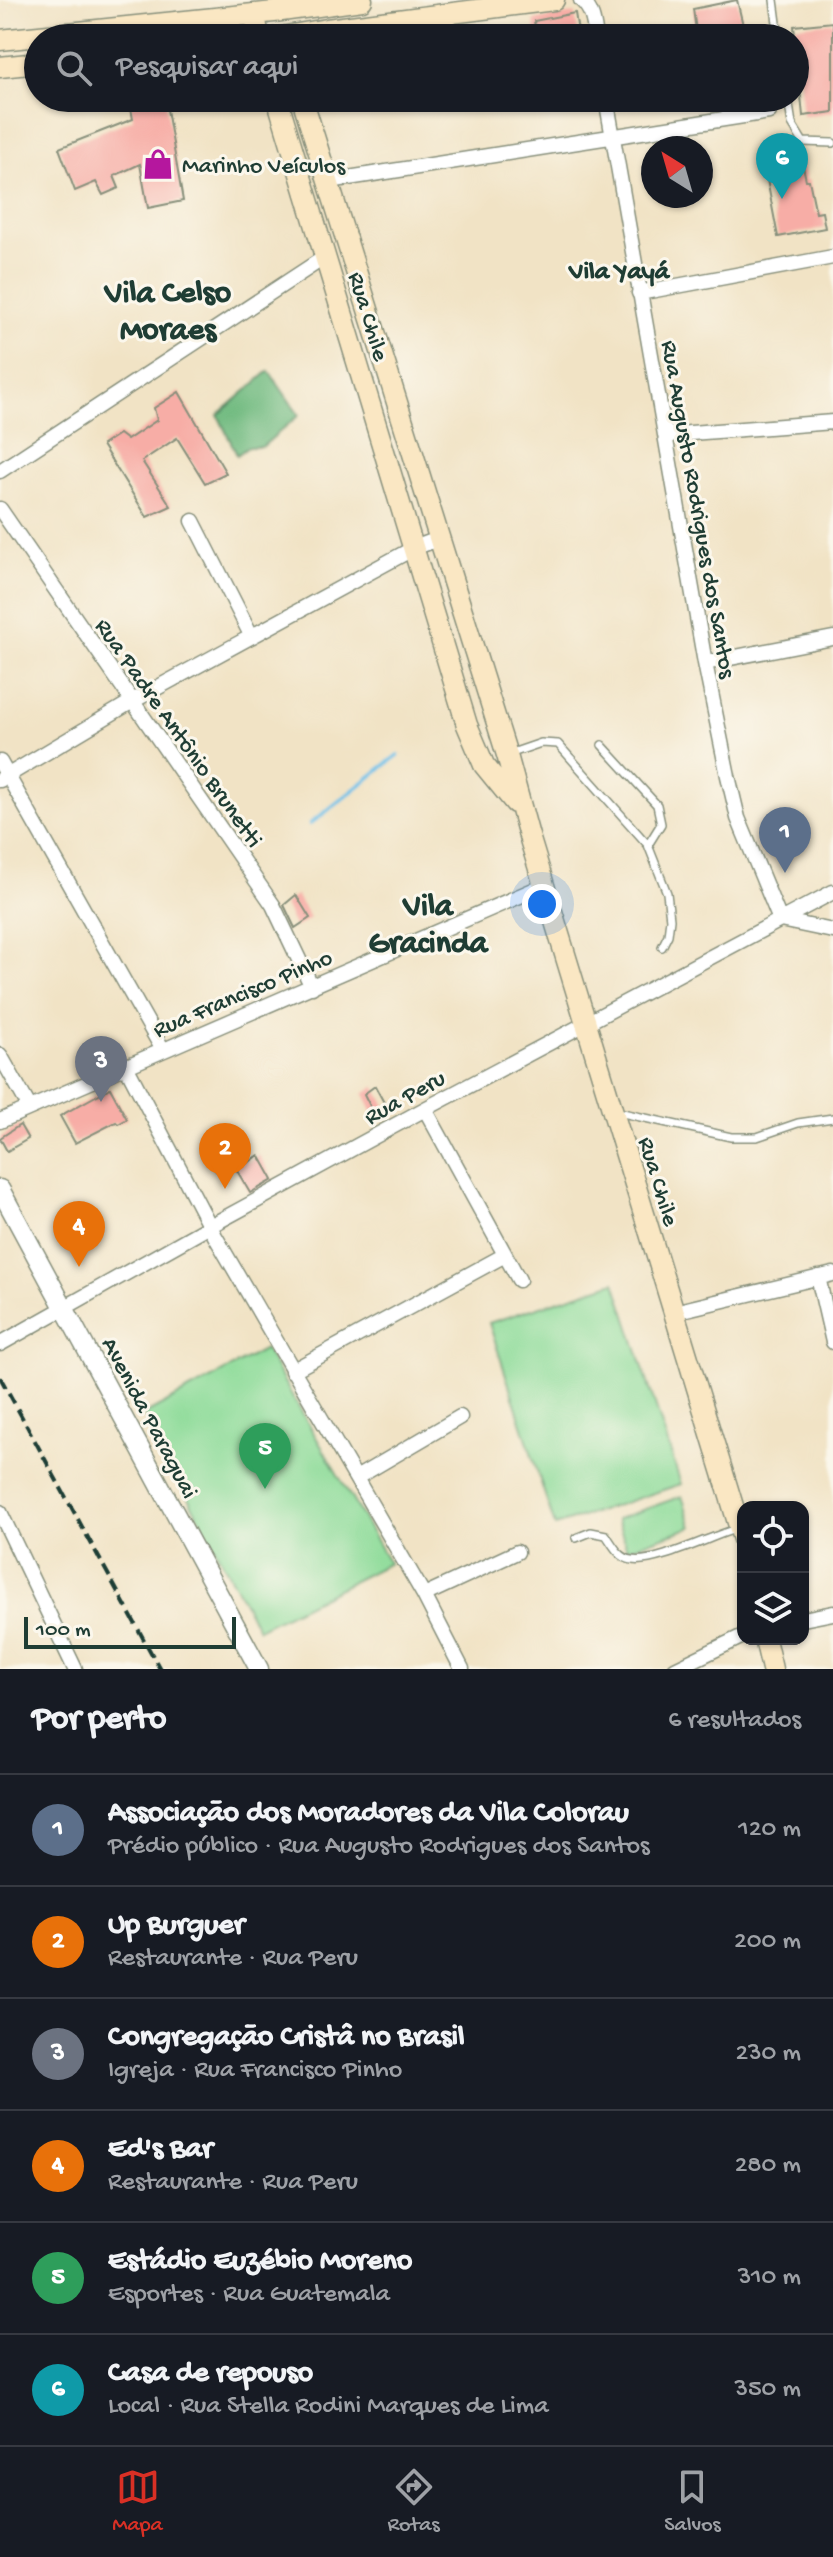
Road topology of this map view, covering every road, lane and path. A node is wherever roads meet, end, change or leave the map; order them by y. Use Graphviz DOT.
graph roads {
  1 [pos="362,0"];
  2 [pos="554,0"];
  3 [pos="581,0"];
  4 [pos="600,0"];
  5 [pos="774,0"];
  6 [pos="262,6"];
  7 [pos="123,24"];
  8 [pos="273,24"];
  9 [pos="390,24"];
  10 [pos="593,24"];
  11 [pos="595,24"];
  12 [pos="777,24"];
  13 [pos="24,37"];
  14 [pos="0,40"];
  15 [pos="24,64"];
  16 [pos="0,67"];
  17 [pos="281,112"];
  18 [pos="307,112"];
  19 [pos="608,112"];
  20 [pos="769,112"];
  21 [pos="790,112"];
  22 [pos="612,136"];
  23 [pos="833,143"];
  24 [pos="329,181"];
  25 [pos="325,257"];
  26 [pos="833,257"];
  27 [pos="639,293"];
  28 [pos="833,422"];
  29 [pos="665,435"];
  30 [pos="0,471"];
  31 [pos="0,509"];
  32 [pos="193,521"];
  33 [pos="438,539"];
  34 [pos="414,548"];
  35 [pos="251,635"];
  36 [pos="833,638"];
  37 [pos="705,663"];
  38 [pos="131,702"];
  39 [pos="602,745"];
  40 [pos="507,755"];
  41 [pos="0,762"];
  42 [pos="484,765"];
  43 [pos="4,778"];
  44 [pos="529,836"];
  45 [pos="648,845"];
  46 [pos="545,885"];
  47 [pos="833,892"];
  48 [pos="780,920"];
  49 [pos="833,931"];
  50 [pos="662,947"];
  51 [pos="312,987"];
  52 [pos="586,1023"];
  53 [pos="163,1050"];
  54 [pos="0,1055"];
  55 [pos="126,1066"];
  56 [pos="30,1108"];
  57 [pos="425,1109"];
  58 [pos="612,1111"];
  59 [pos="833,1118"];
  60 [pos="0,1121"];
  61 [pos="0,1189"];
  62 [pos="210,1226"];
  63 [pos="505,1255"];
  64 [pos="826,1276"];
  65 [pos="519,1280"];
  66 [pos="65,1308"];
  67 [pos="674,1312"];
  68 [pos="833,1342"];
  69 [pos="0,1344"];
  70 [pos="292,1371"];
  71 [pos="460,1417"];
  72 [pos="356,1478"];
  73 [pos="0,1512"];
  74 [pos="737,1517"];
  75 [pos="737,1534"];
  76 [pos="576,1538"];
  77 [pos="517,1552"];
  78 [pos="424,1595"];
  79 [pos="833,1613"];
  80 [pos="809,1618"];
  81 [pos="737,1639"];
  82 [pos="766,1645"];
  83 [pos="75,1669"];
  84 [pos="259,1669"];
  85 [pos="462,1669"];
  86 [pos="675,1669"];
  87 [pos="772,1669"];
  1 -- 6 [label="main road"];
  2 -- 9 [label="main road"];
  3 -- 10 [label="street"];
  4 -- 11 [label="street"];
  5 -- 12 [label="lane"];
  6 -- 7 [label="main road"];
  6 -- 8 [label="main road"];
  13 -- 14 [label="main road"];
  15 -- 16 [label="main road"];
  17 -- 25 [label="main road, Rua Chile"];
  18 -- 24 [label="main road, Rua Chile"];
  19 -- 22 [label="street, Rua Augusto Rodrigues dos Santos"];
  20 -- 22 [label="street"];
  21 -- 23 [label="lane"];
  22 -- 24 [label="street"];
  22 -- 27 [label="street, Rua Augusto Rodrigues dos Santos"];
  24 -- 33 [label="main road, Rua Chile"];
  25 -- 30 [label="street"];
  25 -- 34 [label="main road, Rua Chile"];
  26 -- 27 [label="street"];
  27 -- 29 [label="street, Rua Augusto Rodrigues dos Santos"];
  28 -- 29 [label="street"];
  29 -- 37 [label="street, Rua Augusto Rodrigues dos Santos"];
  31 -- 38 [label="street, Rua Padre Antônio Brunetti"];
  32 -- 35 [label="street"];
  33 -- 34 [label="street"];
  33 -- 40 [label="main road, Rua Chile"];
  34 -- 35 [label="street"];
  34 -- 42 [label="main road, Rua Chile"];
  35 -- 38 [label="street"];
  36 -- 37 [label="street"];
  37 -- 48 [label="street, Rua Augusto Rodrigues dos Santos"];
  38 -- 43 [label="street"];
  38 -- 51 [label="street, Rua Padre Antônio Brunetti"];
  39 -- 45 [label="lane"];
  40 -- 42 [label="main road"];
  40 -- 44 [label="main road, Rua Chile"];
  40 -- 45 [label="lane"];
  41 -- 43 [label="street"];
  42 -- 44 [label="main road, Rua Chile"];
  43 -- 53 [label="street"];
  44 -- 46 [label="main road, Rua Chile"];
  45 -- 50 [label="lane"];
  46 -- 51 [label="street, Rua Francisco Pinho"];
  46 -- 52 [label="main road, Rua Chile"];
  47 -- 48 [label="street, Rua Peru"];
  48 -- 49 [label="street"];
  48 -- 52 [label="street, Rua Peru"];
  51 -- 53 [label="street, Rua Francisco Pinho"];
  52 -- 57 [label="street, Rua Peru"];
  52 -- 58 [label="main road, Rua Chile"];
  53 -- 55 [label="street, Rua Francisco Pinho"];
  54 -- 56 [label="street"];
  55 -- 56 [label="street, Rua Francisco Pinho"];
  55 -- 62 [label="street"];
  56 -- 60 [label="street, Rua Francisco Pinho"];
  57 -- 62 [label="street, Rua Peru"];
  57 -- 63 [label="street"];
  58 -- 59 [label="lane"];
  58 -- 67 [label="main road, Rua Chile"];
  61 -- 66 [label="street, Avenida Paraguai"];
  62 -- 66 [label="street, Rua Peru"];
  62 -- 70 [label="street"];
  63 -- 65 [label="street"];
  63 -- 70 [label="street"];
  64 -- 67 [label="street"];
  64 -- 68 [label="street"];
  66 -- 69 [label="street, Rua Peru"];
  66 -- 84 [label="street, Avenida Paraguai"];
  67 -- 74 [label="main road, Rua Chile"];
  70 -- 72 [label="street"];
  71 -- 72 [label="street"];
  72 -- 78 [label="street"];
  73 -- 83 [label="street"];
  75 -- 76 [label="lane"];
  77 -- 78 [label="street"];
  78 -- 85 [label="street"];
  79 -- 80 [label="street"];
  81 -- 86 [label="street"];
  82 -- 87 [label="main road"];
}
